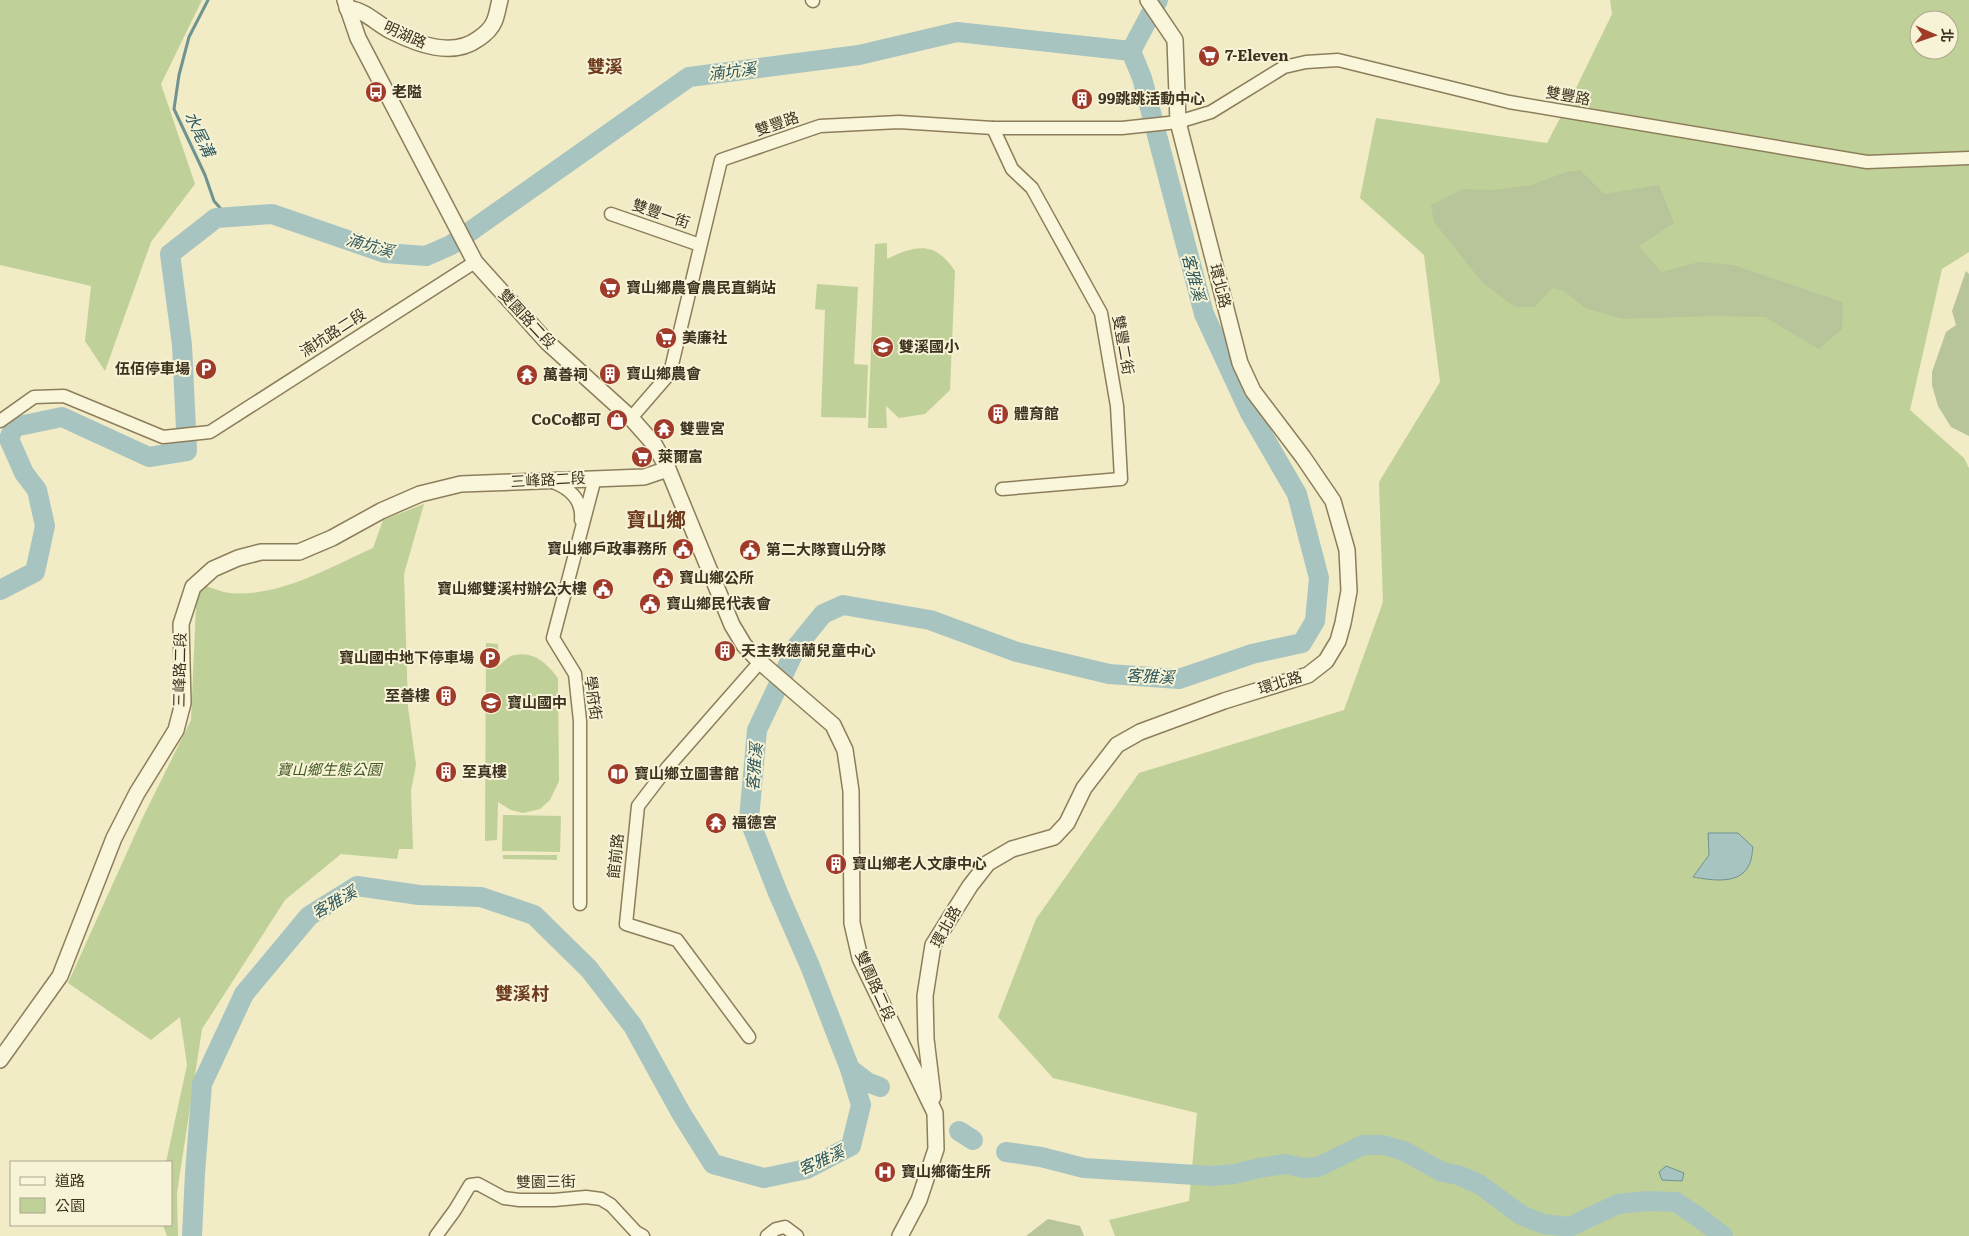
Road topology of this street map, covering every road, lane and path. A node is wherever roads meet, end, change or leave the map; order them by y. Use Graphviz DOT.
graph roads {
  1 [pos="500,0"];
  2 [pos="1148,0"];
  3 [pos="346,4"];
  4 [pos="1178,122"];
  5 [pos="993,128"];
  6 [pos="1969,158"];
  7 [pos="611,214"];
  8 [pos="700,245"];
  9 [pos="475,262"];
  10 [pos="631,418"];
  11 [pos="0,421"];
  12 [pos="668,469"];
  13 [pos="595,478"];
  14 [pos="545,480"];
  15 [pos="1002,489"];
  16 [pos="580,535"];
  17 [pos="760,662"];
  18 [pos="580,904"];
  19 [pos="749,1036"];
  20 [pos="0,1060"];
  21 [pos="935,1113"];
  22 [pos="436,1236"];
  23 [pos="643,1236"];
  24 [pos="767,1236"];
  25 [pos="797,1236"];
  26 [pos="900,1236"];
  1 -- 3 [label="street, 明湖路"];
  2 -- 4 [label="street, 環北路"];
  3 -- 9 [label="street, 雙園路二段"];
  4 -- 5 [label="street, 雙豐路"];
  4 -- 6 [label="street, 雙豐路"];
  4 -- 21 [label="street, 環北路"];
  5 -- 8 [label="street, 雙豐路"];
  5 -- 15 [label="street, 雙豐二街"];
  7 -- 8 [label="street, 雙豐一街"];
  8 -- 10 [label="street, 雙豐路"];
  9 -- 10 [label="street, 雙園路二段"];
  9 -- 11 [label="street, 湳坑路二段"];
  10 -- 12 [label="street, 雙園路二段"];
  12 -- 13 [label="street, 三峰路二段"];
  12 -- 17 [label="street, 雙園路二段"];
  13 -- 14 [label="street, 三峰路二段"];
  13 -- 16 [label="street, 學府街"];
  14 -- 16 [label="street, 學府街"];
  14 -- 20 [label="street, 三峰路二段"];
  16 -- 18 [label="street, 學府街"];
  17 -- 19 [label="street, 館前路"];
  17 -- 21 [label="street, 雙園路二段"];
  21 -- 26 [label="street, 雙園路二段"];
  22 -- 23 [label="street, 雙園三街"];
  24 -- 25 [label="street"];
}
